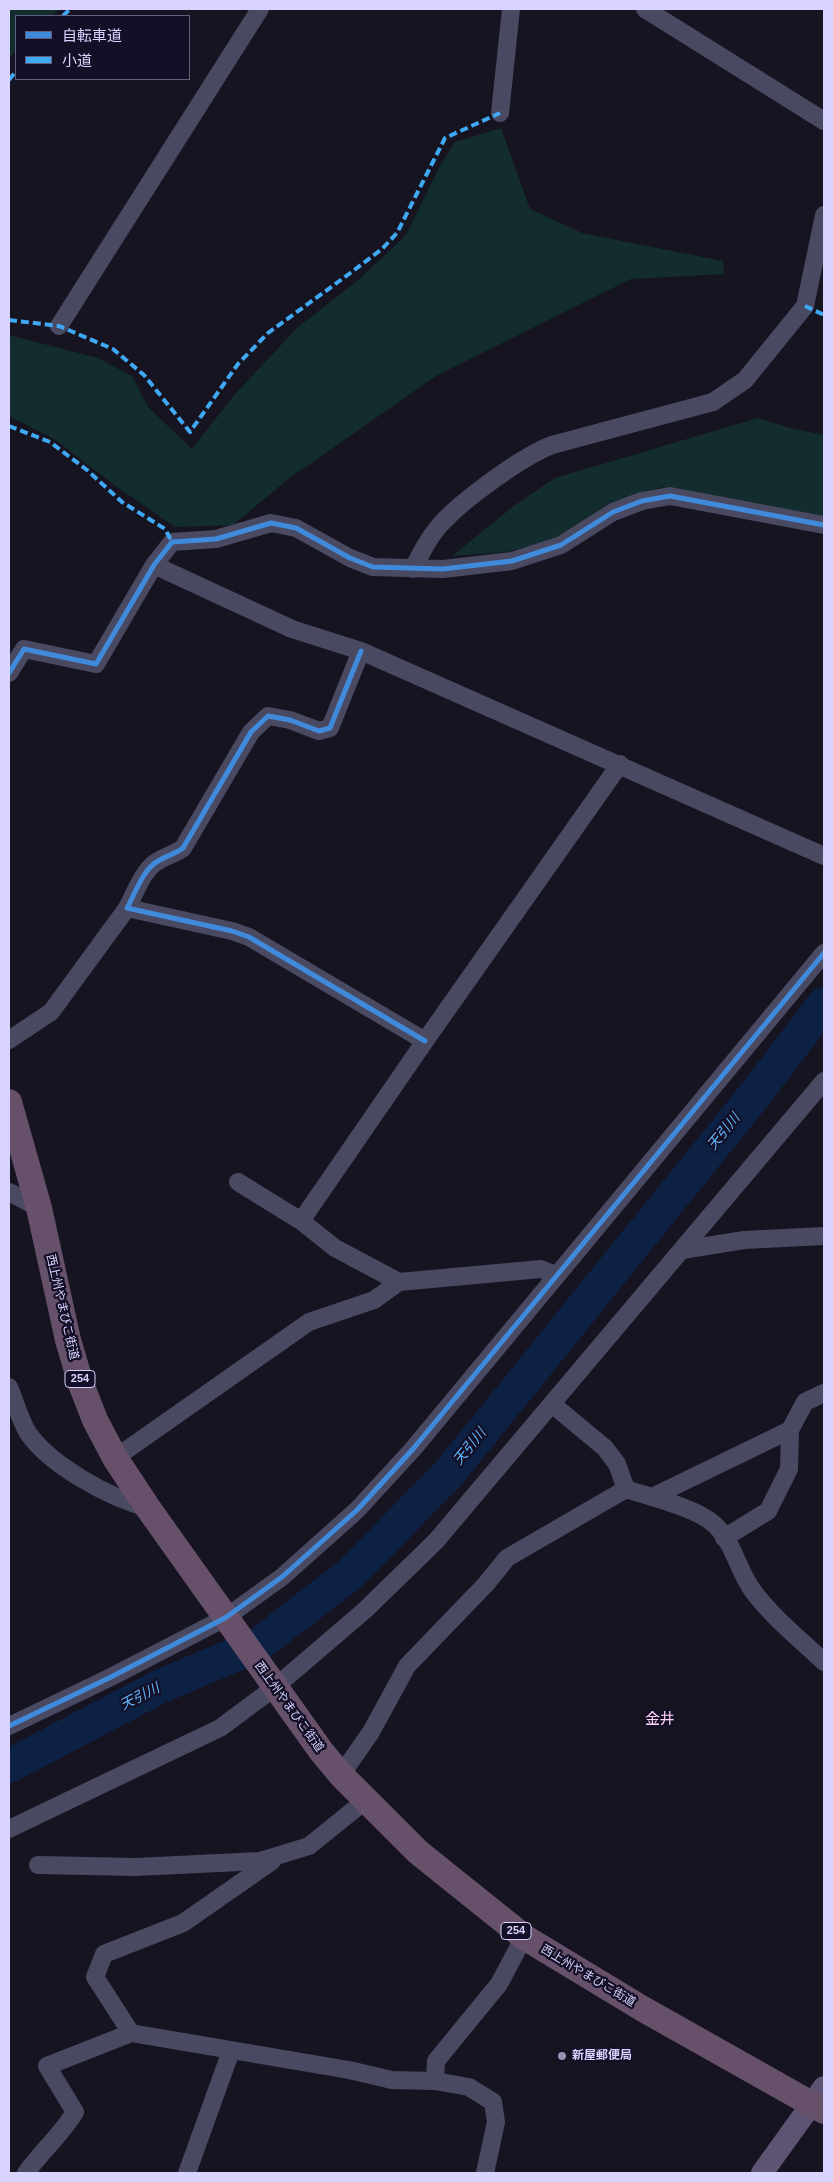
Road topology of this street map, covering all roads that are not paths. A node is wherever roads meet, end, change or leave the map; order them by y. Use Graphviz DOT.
graph roads {
  1 [pos="260,9"];
  2 [pos="511,9"];
  3 [pos="645,9"];
  4 [pos="500,113"];
  5 [pos="824,121"];
  6 [pos="824,215"];
  7 [pos="60,326"];
  8 [pos="824,525"];
  9 [pos="154,565"];
  10 [pos="413,569"];
  11 [pos="361,651"];
  12 [pos="9,672"];
  13 [pos="620,764"];
  14 [pos="824,856"];
  15 [pos="127,908"];
  16 [pos="824,953"];
  17 [pos="9,1040"];
  18 [pos="425,1040"];
  19 [pos="824,1081"];
  20 [pos="9,1102"];
  21 [pos="238,1182"];
  22 [pos="9,1192"];
  23 [pos="39,1208"];
  24 [pos="301,1221"];
  25 [pos="824,1236"];
  26 [pos="682,1250"];
  27 [pos="556,1275"];
  28 [pos="399,1282"];
  29 [pos="9,1387"];
  30 [pos="824,1393"];
  31 [pos="552,1404"];
  32 [pos="790,1430"];
  33 [pos="115,1458"];
  34 [pos="626,1489"];
  35 [pos="652,1497"];
  36 [pos="148,1508"];
  37 [pos="724,1538"];
  38 [pos="226,1621"];
  39 [pos="824,1662"];
  40 [pos="270,1683"];
  41 [pos="9,1726"];
  42 [pos="341,1775"];
  43 [pos="366,1800"];
  44 [pos="9,1829"];
  45 [pos="280,1855"];
  46 [pos="38,1865"];
  47 [pos="524,1937"];
  48 [pos="131,2033"];
  49 [pos="230,2051"];
  50 [pos="435,2081"];
  51 [pos="820,2101"];
  52 [pos="26,2173"];
  53 [pos="187,2173"];
  54 [pos="485,2173"];
  55 [pos="762,2173"];
  1 -- 7 [label="street"];
  2 -- 4 [label="street"];
  3 -- 5 [label="street"];
  6 -- 10 [label="street"];
  8 -- 10 [label="street"];
  9 -- 10 [label="street"];
  9 -- 11 [label="street"];
  9 -- 12 [label="street"];
  11 -- 13 [label="street"];
  11 -- 15 [label="street"];
  13 -- 14 [label="street"];
  13 -- 18 [label="street"];
  15 -- 17 [label="street"];
  15 -- 18 [label="street"];
  16 -- 27 [label="street"];
  18 -- 24 [label="street"];
  19 -- 26 [label="street"];
  20 -- 23 [label="highway, 西上州やまびこ街道 / 254"];
  21 -- 24 [label="street"];
  22 -- 23 [label="street"];
  23 -- 33 [label="highway, 西上州やまびこ街道 / 254"];
  24 -- 28 [label="street"];
  25 -- 26 [label="street"];
  26 -- 31 [label="street"];
  27 -- 28 [label="street"];
  27 -- 38 [label="street"];
  28 -- 33 [label="street"];
  29 -- 36 [label="street"];
  30 -- 32 [label="street"];
  31 -- 34 [label="street"];
  31 -- 40 [label="street"];
  32 -- 35 [label="street"];
  32 -- 37 [label="street"];
  33 -- 36 [label="highway, 西上州やまびこ街道 / 254"];
  34 -- 35 [label="street"];
  34 -- 42 [label="street"];
  35 -- 37 [label="street"];
  36 -- 38 [label="highway, 西上州やまびこ街道 / 254"];
  37 -- 39 [label="street"];
  38 -- 40 [label="highway, 西上州やまびこ街道 / 254"];
  38 -- 41 [label="street"];
  40 -- 42 [label="highway, 西上州やまびこ街道 / 254"];
  40 -- 44 [label="street"];
  42 -- 43 [label="highway, 西上州やまびこ街道 / 254"];
  43 -- 45 [label="street"];
  43 -- 47 [label="highway, 西上州やまびこ街道 / 254"];
  45 -- 46 [label="street"];
  45 -- 48 [label="street"];
  47 -- 50 [label="street"];
  47 -- 51 [label="highway, 西上州やまびこ街道 / 254"];
  48 -- 49 [label="street"];
  48 -- 52 [label="street"];
  49 -- 50 [label="street"];
  49 -- 53 [label="street"];
  50 -- 54 [label="street"];
  51 -- 55 [label="main road"];
}
